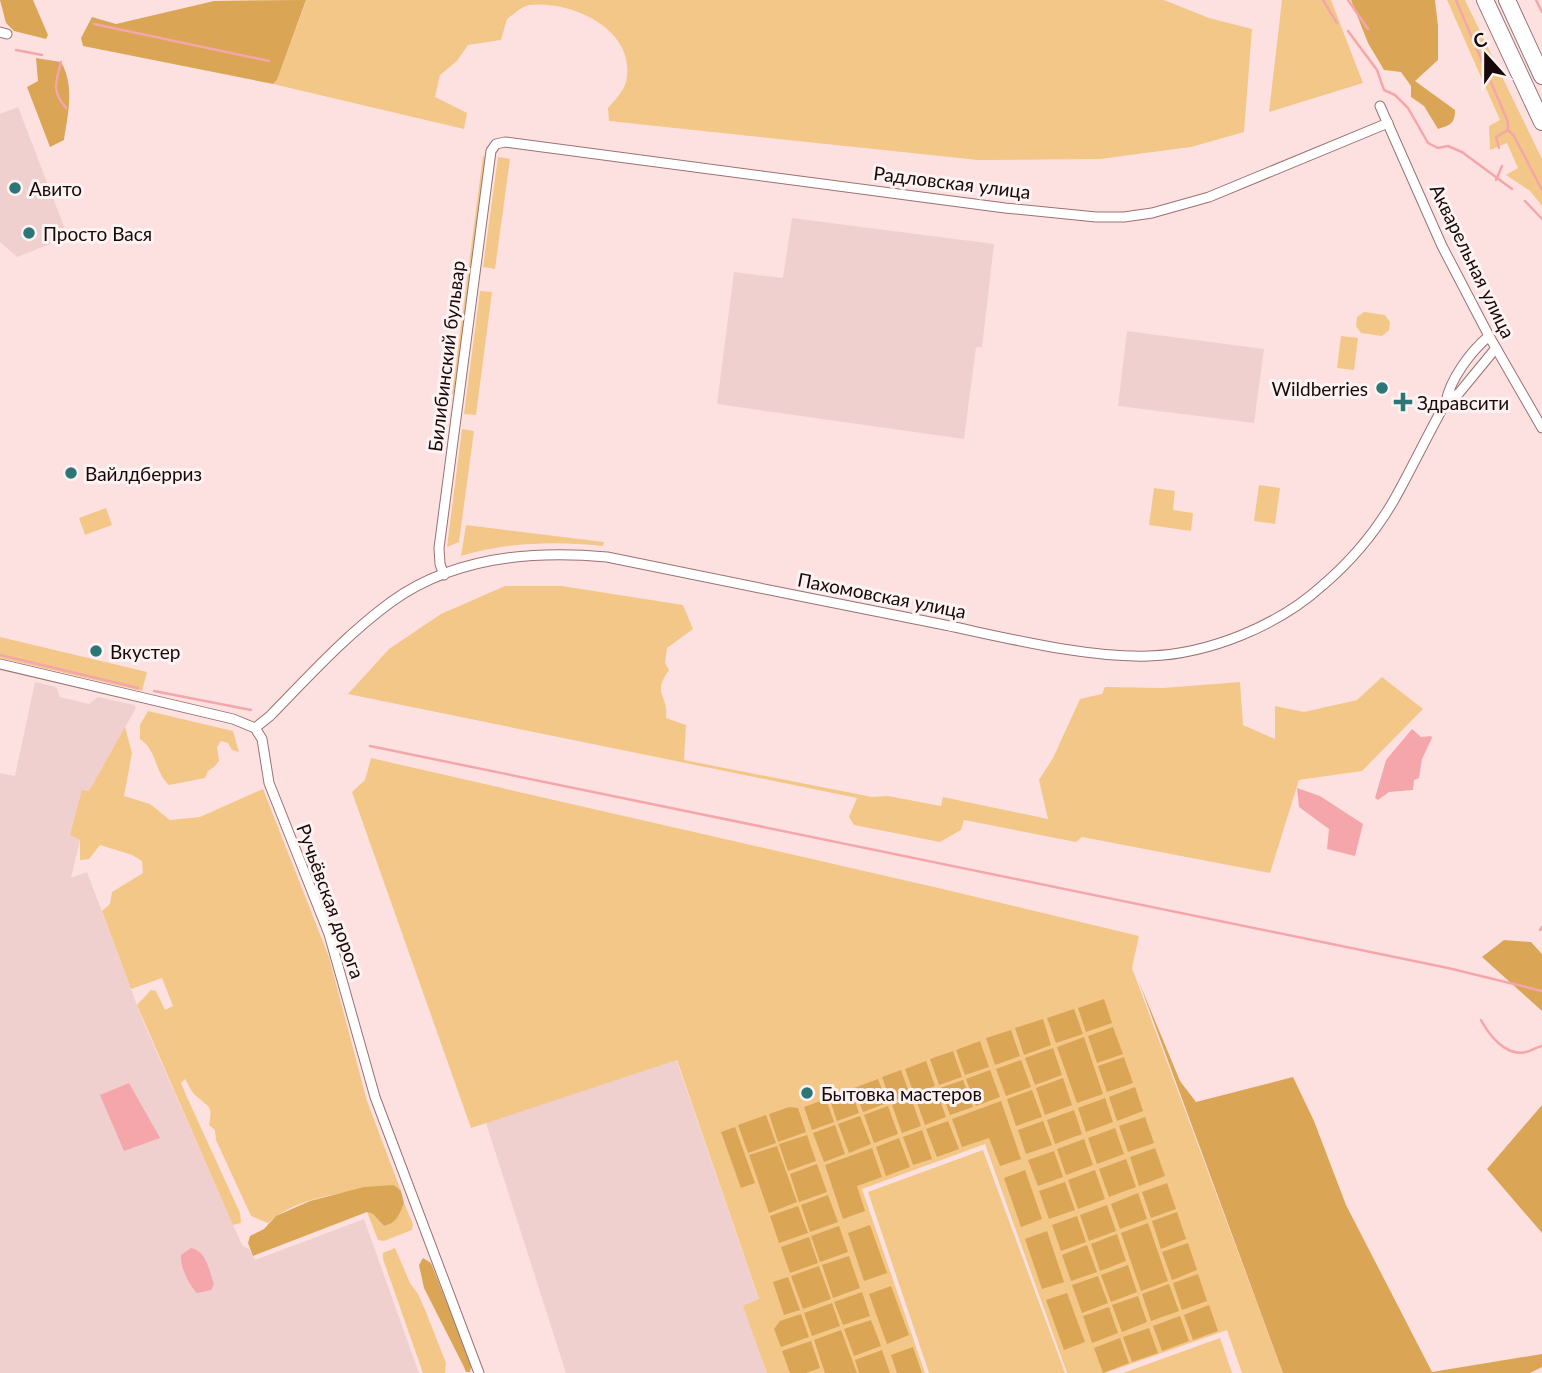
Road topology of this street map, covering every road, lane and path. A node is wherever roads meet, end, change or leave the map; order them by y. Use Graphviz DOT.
graph roads {
  1 [pos="1485,0"];
  2 [pos="1507,0"];
  3 [pos="1542,76"];
  4 [pos="1380,106"];
  5 [pos="1542,122"];
  6 [pos="1388,123"];
  7 [pos="496,144"];
  8 [pos="1489,336"];
  9 [pos="1496,348"];
  10 [pos="1446,402"];
  11 [pos="1542,428"];
  12 [pos="444,575"];
  13 [pos="0,664"];
  14 [pos="255,728"];
  15 [pos="479,1373"];
  1 -- 5 [label="highway"];
  2 -- 3 [label="highway"];
  4 -- 6 [label="street, Акварельная улица"];
  6 -- 7 [label="street, Радловская улица"];
  6 -- 8 [label="street, Акварельная улица"];
  7 -- 12 [label="street, Билибинский бульвар"];
  8 -- 9 [label="street, Акварельная улица"];
  8 -- 10 [label="street, Пахомовская улица"];
  9 -- 10 [label="street, Пахомовская улица"];
  9 -- 11 [label="street, Акварельная улица"];
  10 -- 12 [label="street, Пахомовская улица"];
  12 -- 14 [label="street, Пахомовская улица"];
  13 -- 14 [label="street"];
  14 -- 15 [label="street, Ручьёвская дорога"];
}
